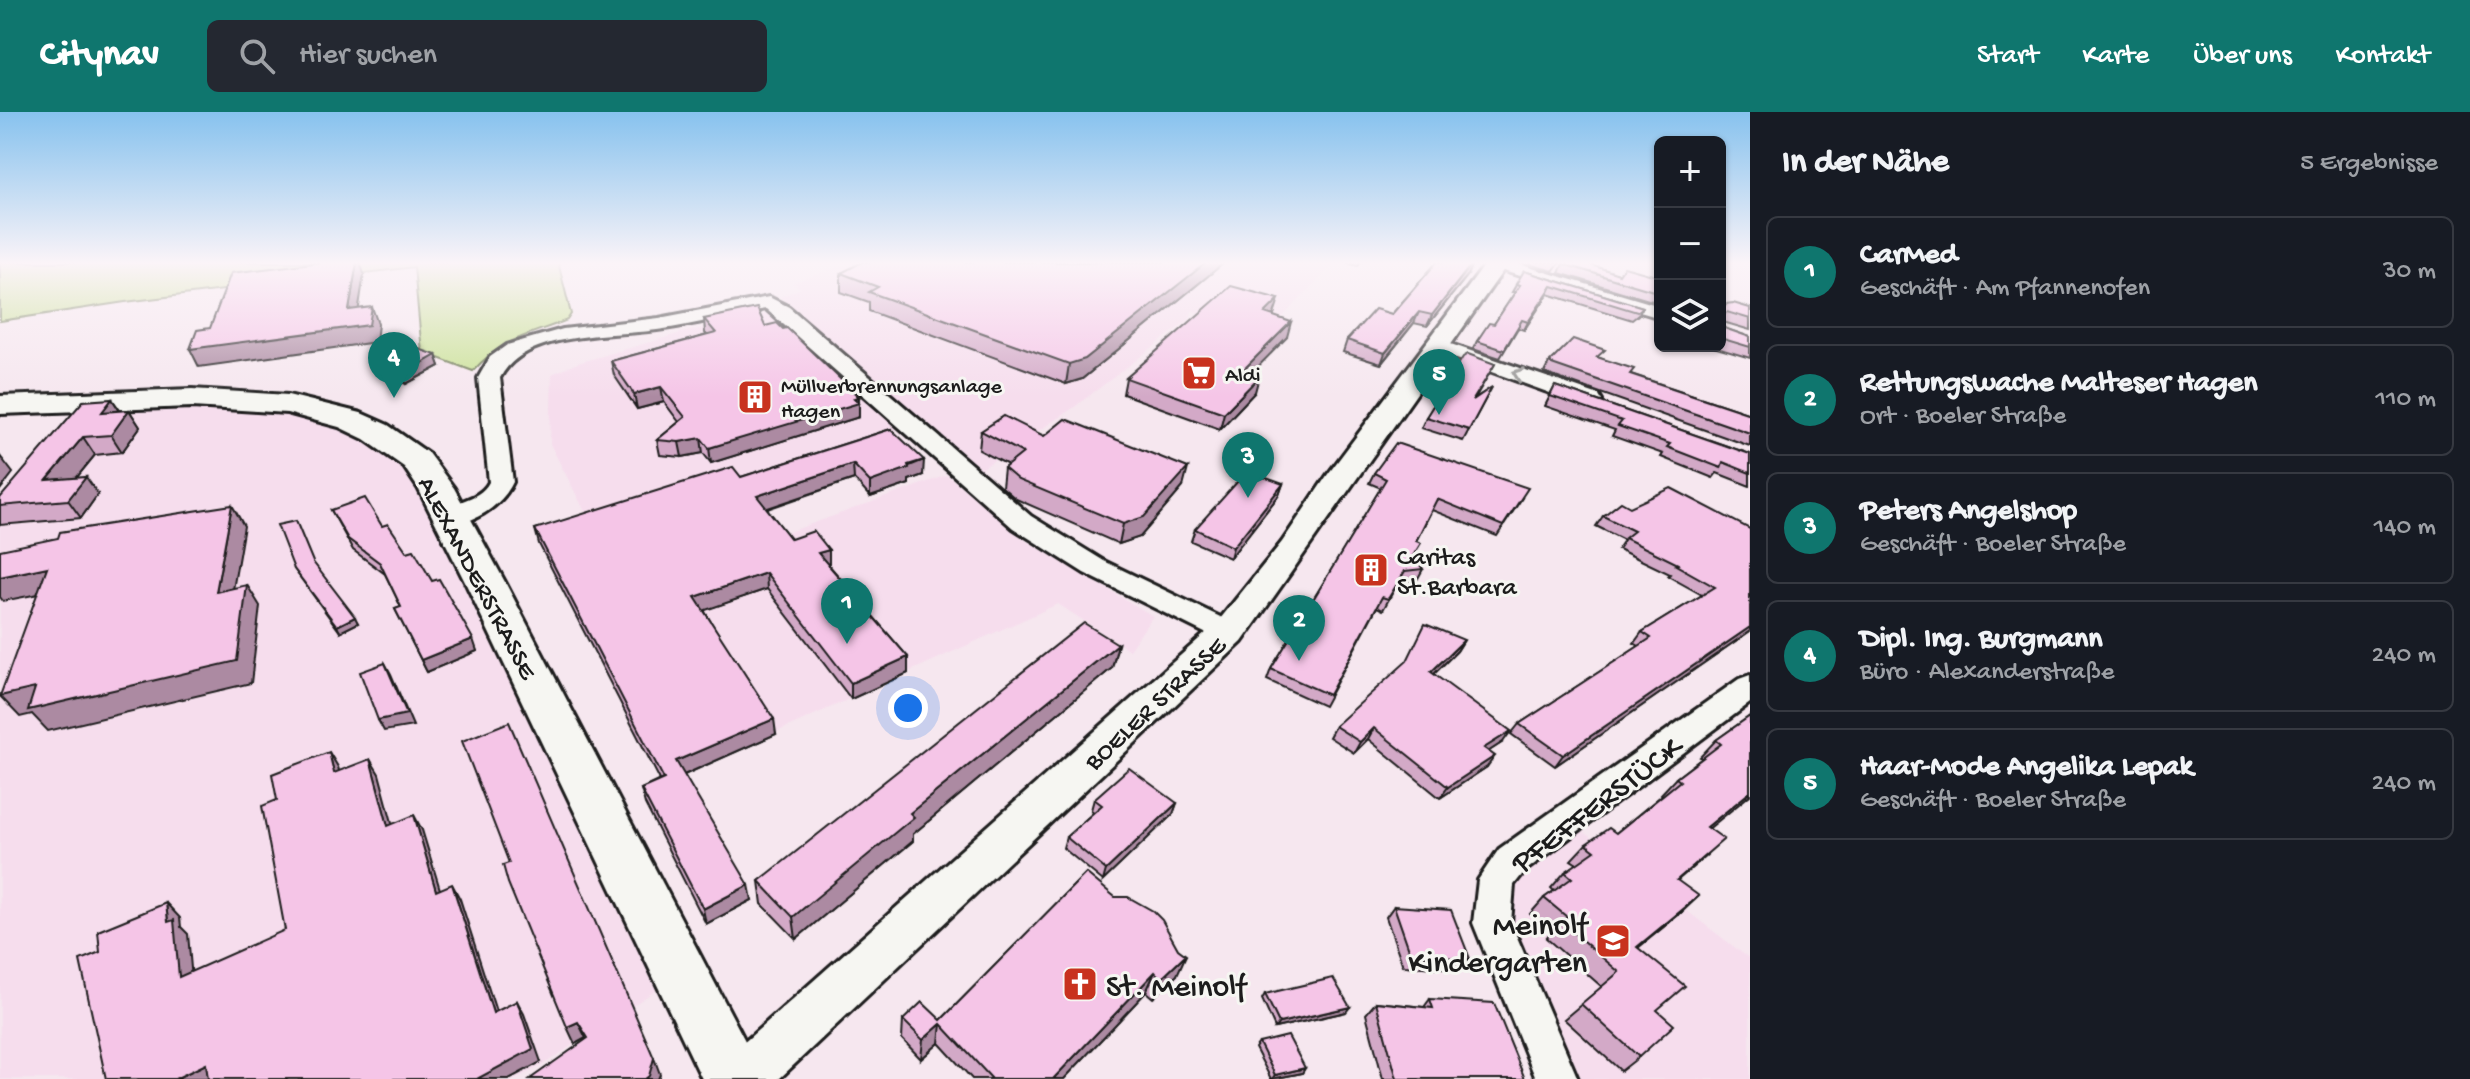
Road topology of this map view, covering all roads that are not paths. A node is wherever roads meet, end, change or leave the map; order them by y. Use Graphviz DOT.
graph roads {
  1 [pos="747,307"];
  2 [pos="776,307"];
  3 [pos="1465,307"];
  4 [pos="1439,346"];
  5 [pos="0,405"];
  6 [pos="1617,409"];
  7 [pos="451,516"];
  8 [pos="1229,633"];
  9 [pos="1750,687"];
  10 [pos="734,1079"];
  11 [pos="741,1079"];
  12 [pos="1557,1079"];
  1 -- 7 [label="street"];
  2 -- 8 [label="street"];
  3 -- 4 [label="street, BOELER STRASSE"];
  6 -- 4 [label="street, one-way"];
  4 -- 8 [label="street, BOELER STRASSE"];
  5 -- 7 [label="main road, ALEXANDERSTRASSE"];
  7 -- 10 [label="main road, ALEXANDERSTRASSE"];
  8 -- 11 [label="street, BOELER STRASSE"];
  9 -- 12 [label="street, PFEFFERSTÜCK"];
}
